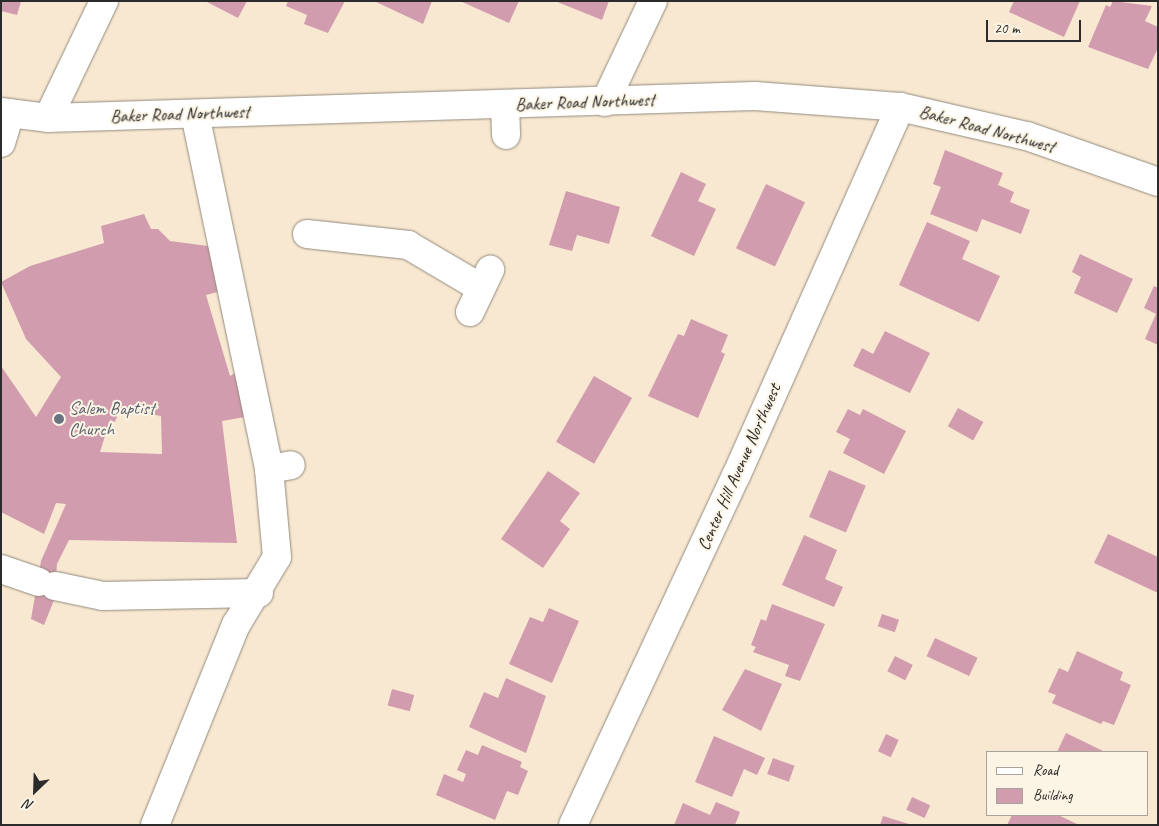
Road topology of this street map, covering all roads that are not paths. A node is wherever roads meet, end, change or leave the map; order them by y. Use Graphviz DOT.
graph roads {
  1 [pos="104,1"];
  2 [pos="653,1"];
  3 [pos="606,102"];
  4 [pos="506,105"];
  5 [pos="900,107"];
  6 [pos="6,112"];
  7 [pos="195,114"];
  8 [pos="48,118"];
  9 [pos="506,135"];
  10 [pos="1,143"];
  11 [pos="1158,182"];
  12 [pos="307,234"];
  13 [pos="480,290"];
  14 [pos="1,569"];
  15 [pos="259,593"];
  16 [pos="155,825"];
  17 [pos="574,825"];
  1 -- 8 [label="street"];
  2 -- 3 [label="street"];
  3 -- 4 [label="street, Baker Road Northwest"];
  3 -- 5 [label="street, Baker Road Northwest"];
  4 -- 7 [label="street, Baker Road Northwest"];
  4 -- 9 [label="street"];
  5 -- 11 [label="street, Baker Road Northwest"];
  5 -- 17 [label="street, Center Hill Avenue Northwest"];
  6 -- 8 [label="street, Baker Road Northwest"];
  6 -- 10 [label="street"];
  7 -- 8 [label="street, Baker Road Northwest"];
  7 -- 15 [label="street"];
  12 -- 13 [label="street"];
  14 -- 15 [label="street"];
  15 -- 16 [label="street"];
}
